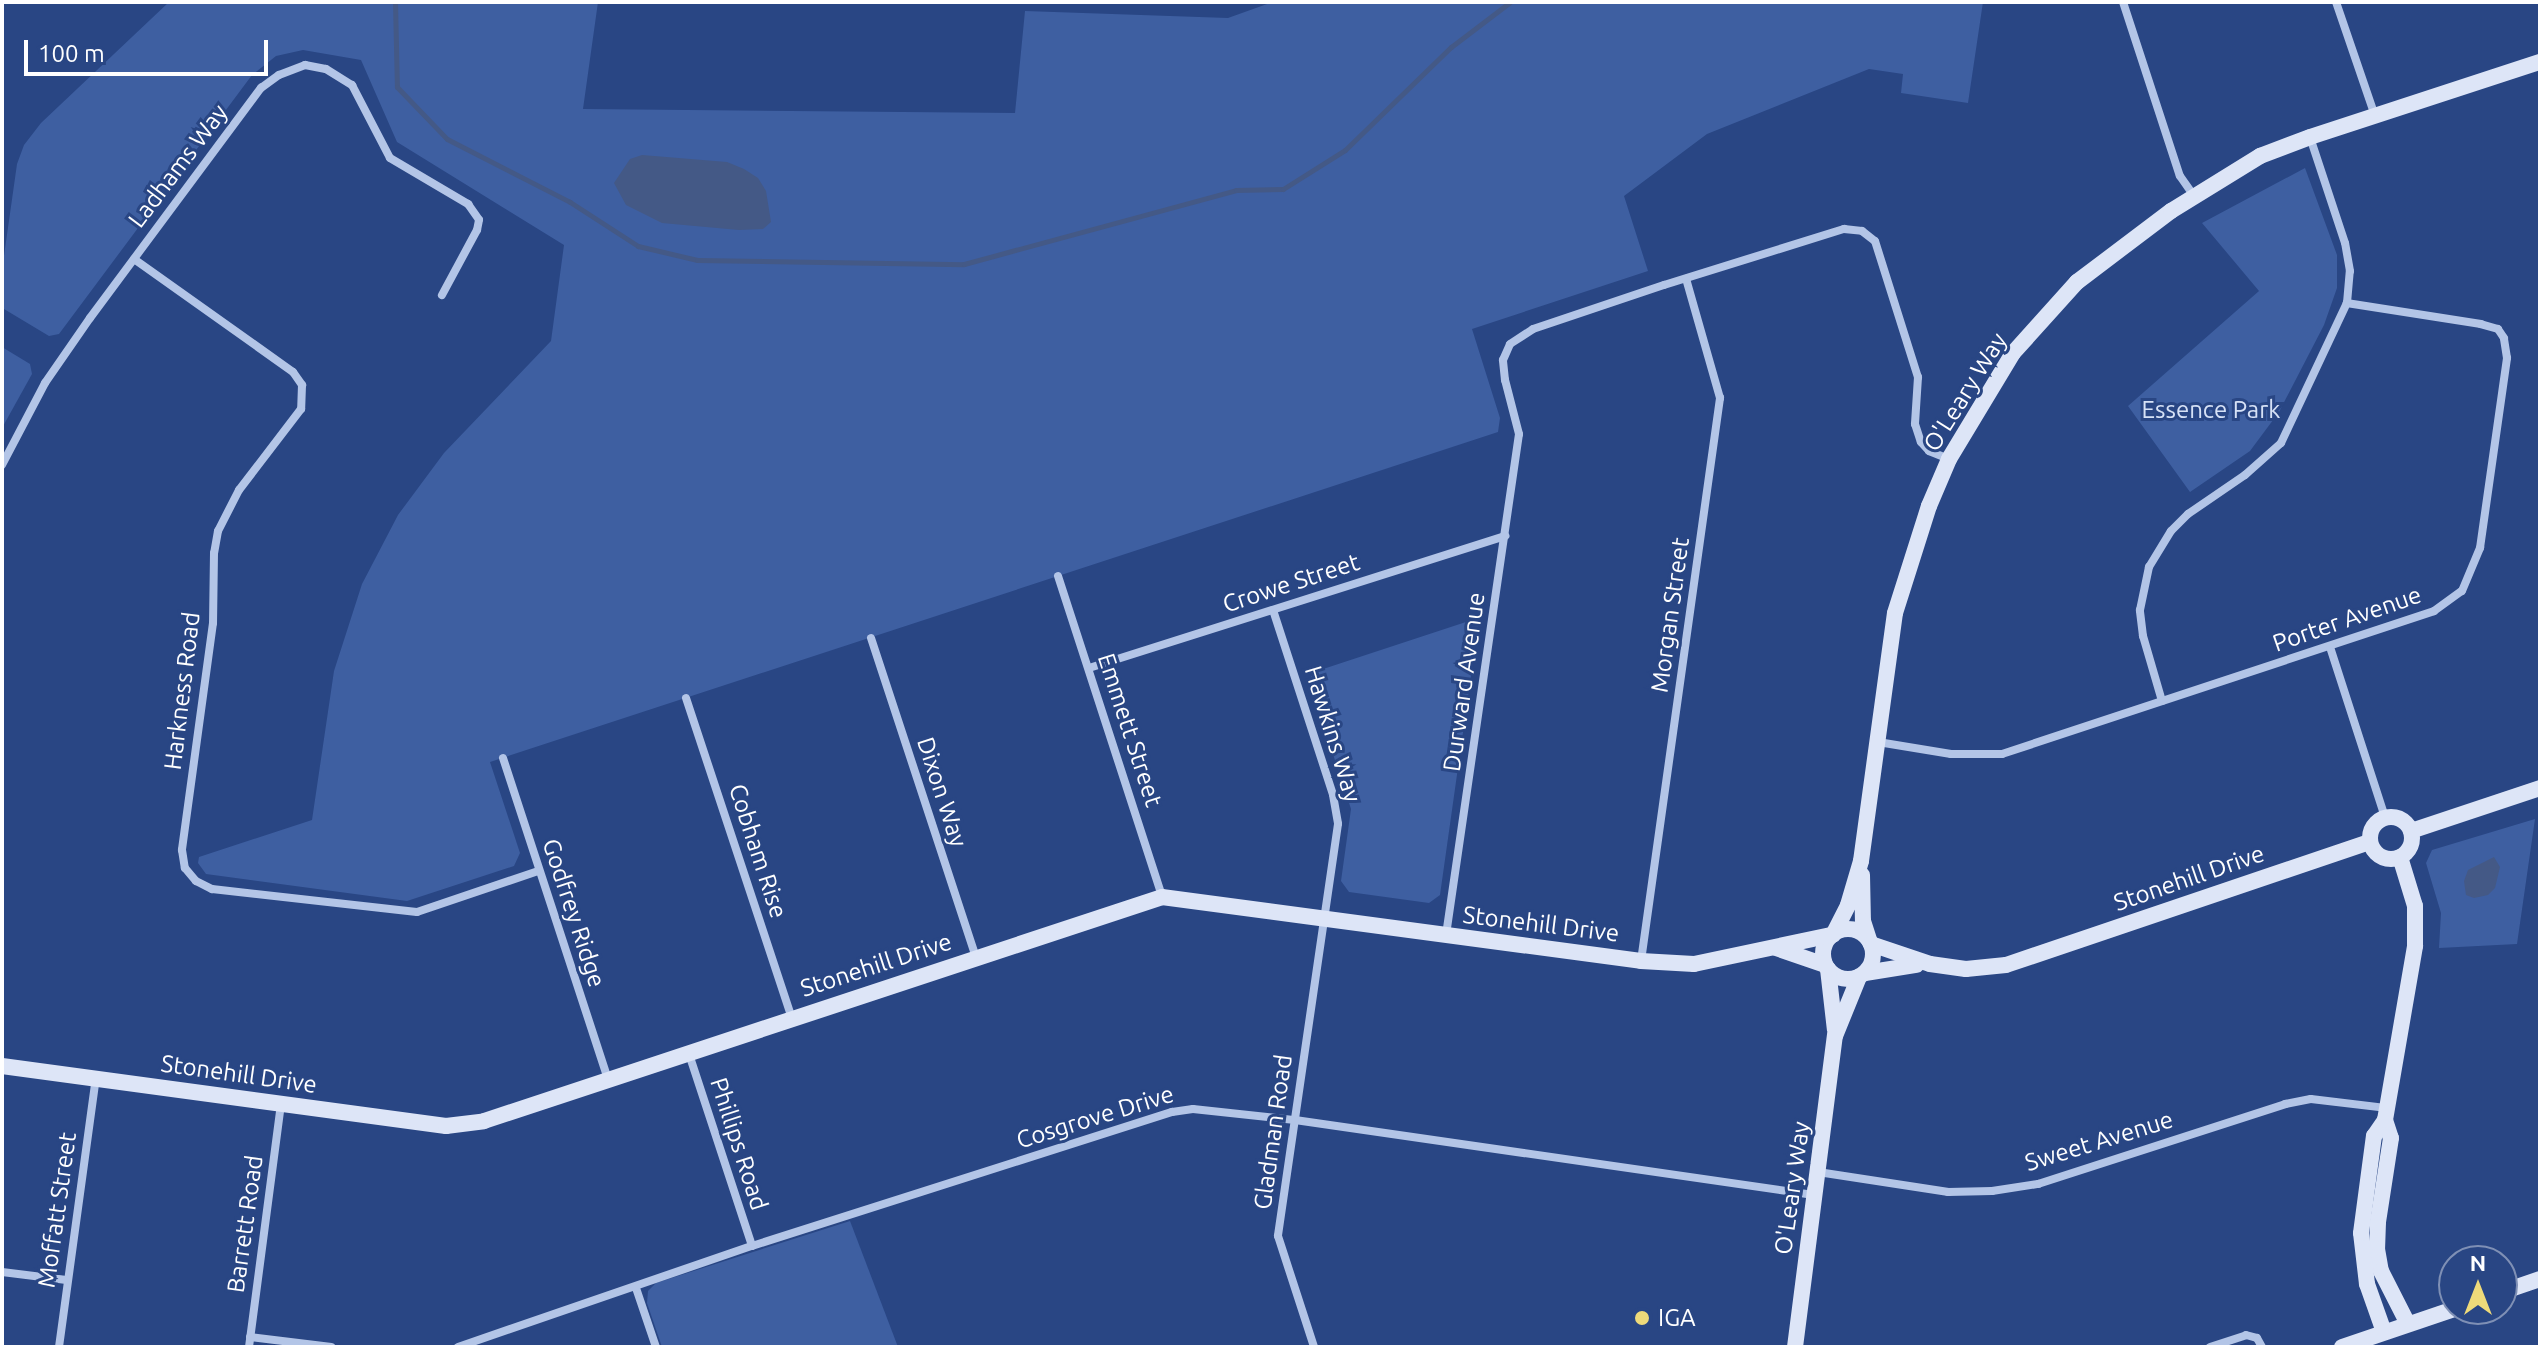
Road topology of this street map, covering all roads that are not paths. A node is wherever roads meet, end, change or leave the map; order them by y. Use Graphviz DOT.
graph roads {
  1 [pos="2123,2"];
  2 [pos="2336,2"];
  3 [pos="2540,62"];
  4 [pos="2375,116"];
  5 [pos="2310,137"];
  6 [pos="2194,196"];
  7 [pos="134,259"];
  8 [pos="1686,279"];
  9 [pos="442,295"];
  10 [pos="2347,303"];
  11 [pos="1949,459"];
  12 [pos="2,465"];
  13 [pos="1506,536"];
  14 [pos="1058,576"];
  15 [pos="1273,610"];
  16 [pos="871,638"];
  17 [pos="2330,647"];
  18 [pos="1089,668"];
  19 [pos="686,698"];
  20 [pos="2162,701"];
  21 [pos="1878,742"];
  22 [pos="503,758"];
  23 [pos="2540,788"];
  24 [pos="2385,817"];
  25 [pos="2411,831"];
  26 [pos="2370,842"];
  27 [pos="2400,857"];
  28 [pos="1861,861"];
  29 [pos="538,871"];
  30 [pos="1162,897"];
  31 [pos="1326,919"];
  32 [pos="1832,935"];
  33 [pos="1446,936"];
  34 [pos="1870,943"];
  35 [pos="1770,947"];
  36 [pos="976,958"];
  37 [pos="1641,961"];
  38 [pos="1930,964"];
  39 [pos="1826,967"];
  40 [pos="1862,975"];
  41 [pos="792,1018"];
  42 [pos="1835,1036"];
  43 [pos="689,1054"];
  44 [pos="2,1066"];
  45 [pos="96,1078"];
  46 [pos="608,1081"];
  47 [pos="281,1105"];
  48 [pos="2386,1114"];
  49 [pos="1295,1120"];
  50 [pos="1818,1172"];
  51 [pos="1814,1195"];
  52 [pos="752,1246"];
  53 [pos="2,1272"];
  54 [pos="2540,1279"];
  55 [pos="67,1280"];
  56 [pos="2518,1287"];
  57 [pos="636,1288"];
  58 [pos="2438,1314"];
  59 [pos="2408,1324"];
  60 [pos="2384,1332"];
  61 [pos="249,1342"];
  62 [pos="59,1347"];
  63 [pos="331,1347"];
  64 [pos="458,1347"];
  65 [pos="656,1347"];
  66 [pos="1314,1347"];
  67 [pos="1795,1347"];
  68 [pos="2210,1347"];
  69 [pos="2262,1347"];
  70 [pos="2342,1347"];
  1 -- 6 [label="street"];
  2 -- 4 [label="street"];
  3 -- 4 [label="street, O'Leary Way"];
  4 -- 5 [label="street, O'Leary Way"];
  5 -- 6 [label="street, O'Leary Way"];
  5 -- 10 [label="street"];
  6 -- 11 [label="street, O'Leary Way"];
  7 -- 9 [label="street, Ladhams Way"];
  7 -- 12 [label="street, Ladhams Way"];
  7 -- 29 [label="street, Harkness Road"];
  8 -- 11 [label="street"];
  8 -- 13 [label="street, Durward Avenue"];
  8 -- 37 [label="street, Morgan Street"];
  10 -- 17 [label="street, Porter Avenue"];
  10 -- 20 [label="street"];
  11 -- 21 [label="street, O'Leary Way"];
  13 -- 15 [label="street, Crowe Street"];
  13 -- 33 [label="street, Durward Avenue"];
  14 -- 18 [label="street, Emmett Street"];
  15 -- 18 [label="street, Crowe Street"];
  15 -- 31 [label="street, Hawkins Way"];
  16 -- 36 [label="street, Dixon Way"];
  17 -- 20 [label="street, Porter Avenue"];
  17 -- 24 [label="street"];
  18 -- 30 [label="street, Emmett Street"];
  19 -- 41 [label="street, Cobham Rise"];
  20 -- 21 [label="street, Porter Avenue"];
  21 -- 28 [label="street, O'Leary Way"];
  22 -- 29 [label="street, Godfrey Ridge"];
  23 -- 25 [label="street"];
  24 -- 25 [label="street"];
  24 -- 26 [label="street"];
  25 -- 27 [label="street"];
  26 -- 27 [label="street"];
  26 -- 38 [label="street, Stonehill Drive"];
  27 -- 48 [label="street"];
  28 -- 32 [label="street"];
  28 -- 34 [label="street"];
  29 -- 46 [label="street, Godfrey Ridge"];
  30 -- 31 [label="street, Stonehill Drive"];
  30 -- 36 [label="street, Stonehill Drive"];
  31 -- 33 [label="street, Stonehill Drive"];
  31 -- 49 [label="street, Gladman Road"];
  32 -- 34 [label="street"];
  32 -- 35 [label="street, Stonehill Drive"];
  32 -- 39 [label="street"];
  33 -- 37 [label="street, Stonehill Drive"];
  34 -- 38 [label="street"];
  34 -- 40 [label="street"];
  35 -- 37 [label="street, Stonehill Drive"];
  35 -- 39 [label="street"];
  36 -- 41 [label="street, Stonehill Drive"];
  38 -- 40 [label="street"];
  39 -- 40 [label="street"];
  39 -- 42 [label="street"];
  40 -- 42 [label="street"];
  41 -- 43 [label="street, Stonehill Drive"];
  42 -- 50 [label="street, O'Leary Way"];
  43 -- 46 [label="street, Stonehill Drive"];
  43 -- 52 [label="street, Phillips Road"];
  44 -- 45 [label="street, Stonehill Drive"];
  45 -- 47 [label="street, Stonehill Drive"];
  45 -- 55 [label="street, Moffatt Street"];
  46 -- 47 [label="street, Stonehill Drive"];
  47 -- 61 [label="street, Barrett Road"];
  48 -- 50 [label="street, Sweet Avenue"];
  48 -- 59 [label="street"];
  48 -- 60 [label="street"];
  49 -- 51 [label="street, Cosgrove Drive"];
  49 -- 52 [label="street, Cosgrove Drive"];
  49 -- 66 [label="street, Gladman Road"];
  50 -- 51 [label="street, O'Leary Way"];
  51 -- 67 [label="street, O'Leary Way"];
  52 -- 57 [label="street, Cosgrove Drive"];
  53 -- 55 [label="street"];
  54 -- 56 [label="street"];
  55 -- 62 [label="street, Moffatt Street"];
  57 -- 64 [label="street, Cosgrove Drive"];
  57 -- 65 [label="street"];
  58 -- 59 [label="street"];
  59 -- 60 [label="street"];
  60 -- 70 [label="street"];
  61 -- 63 [label="street"];
  68 -- 69 [label="street"];
}
